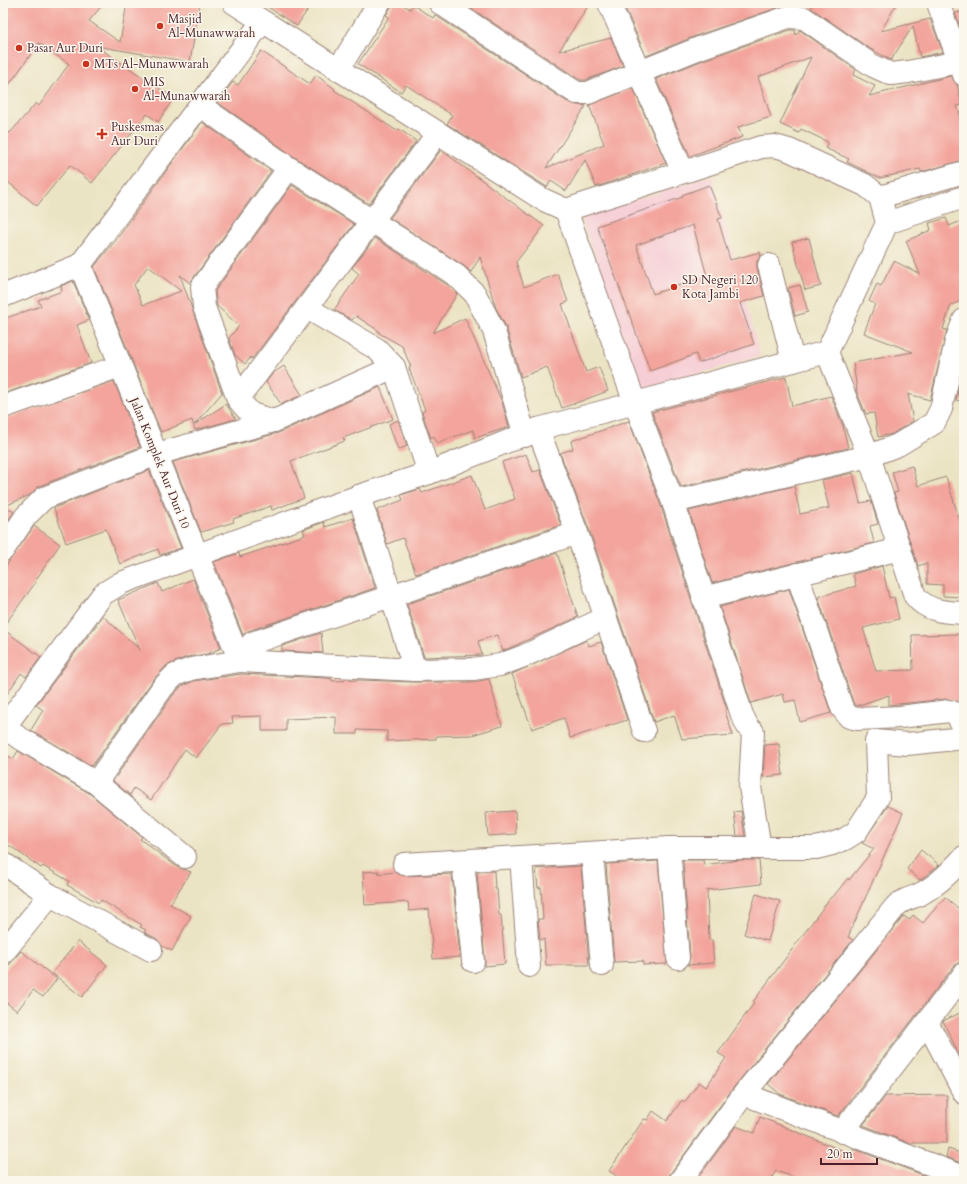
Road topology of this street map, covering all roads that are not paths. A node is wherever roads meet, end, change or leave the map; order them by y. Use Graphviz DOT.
graph roads {
  1 [pos="234,3"];
  2 [pos="379,3"];
  3 [pos="440,3"];
  4 [pos="609,3"];
  5 [pos="938,3"];
  6 [pos="262,22"];
  7 [pos="963,66"];
  8 [pos="338,70"];
  9 [pos="640,72"];
  10 [pos="201,106"];
  11 [pos="438,133"];
  12 [pos="289,168"];
  13 [pos="683,172"];
  14 [pos="964,172"];
  15 [pos="880,197"];
  16 [pos="964,197"];
  17 [pos="566,210"];
  18 [pos="372,222"];
  19 [pos="888,223"];
  20 [pos="80,265"];
  21 [pos="769,265"];
  22 [pos="3,296"];
  23 [pos="307,308"];
  24 [pos="964,320"];
  25 [pos="827,352"];
  26 [pos="793,361"];
  27 [pos="120,366"];
  28 [pos="394,367"];
  29 [pos="238,399"];
  30 [pos="635,403"];
  31 [pos="3,407"];
  32 [pos="274,421"];
  33 [pos="531,432"];
  34 [pos="157,454"];
  35 [pos="869,456"];
  36 [pos="429,473"];
  37 [pos="359,496"];
  38 [pos="673,502"];
  39 [pos="577,533"];
  40 [pos="900,549"];
  41 [pos="3,550"];
  42 [pos="197,554"];
  43 [pos="797,574"];
  44 [pos="392,595"];
  45 [pos="703,598"];
  46 [pos="964,613"];
  47 [pos="605,618"];
  48 [pos="240,661"];
  49 [pos="415,670"];
  50 [pos="900,717"];
  51 [pos="3,728"];
  52 [pos="644,731"];
  53 [pos="964,737"];
  54 [pos="907,744"];
  55 [pos="96,782"];
  56 [pos="669,848"];
  57 [pos="760,848"];
  58 [pos="592,853"];
  59 [pos="185,857"];
  60 [pos="521,857"];
  61 [pos="964,857"];
  62 [pos="463,861"];
  63 [pos="3,863"];
  64 [pos="404,864"];
  65 [pos="50,895"];
  66 [pos="151,950"];
  67 [pos="3,953"];
  68 [pos="678,958"];
  69 [pos="473,960"];
  70 [pos="602,965"];
  71 [pos="530,966"];
  72 [pos="964,974"];
  73 [pos="927,1022"];
  74 [pos="964,1093"];
  75 [pos="744,1094"];
  76 [pos="842,1132"];
  77 [pos="964,1177"];
  78 [pos="680,1181"];
  1 -- 6 [label="street"];
  2 -- 8 [label="street"];
  3 -- 9 [label="street"];
  4 -- 9 [label="street"];
  5 -- 7 [label="street"];
  6 -- 8 [label="street"];
  6 -- 10 [label="street"];
  7 -- 9 [label="street"];
  8 -- 11 [label="street"];
  9 -- 13 [label="street"];
  10 -- 12 [label="street"];
  10 -- 20 [label="street"];
  11 -- 17 [label="street"];
  11 -- 18 [label="street"];
  12 -- 18 [label="street"];
  12 -- 29 [label="street"];
  13 -- 15 [label="street"];
  13 -- 17 [label="street"];
  14 -- 15 [label="street"];
  15 -- 19 [label="street"];
  16 -- 19 [label="street"];
  17 -- 30 [label="street"];
  18 -- 23 [label="street"];
  18 -- 33 [label="street"];
  19 -- 25 [label="street"];
  20 -- 22 [label="street"];
  20 -- 27 [label="street, Jalan Komplek Aur Duri 10"];
  21 -- 26 [label="street"];
  23 -- 28 [label="street"];
  23 -- 29 [label="street"];
  24 -- 35 [label="street"];
  25 -- 26 [label="street"];
  25 -- 35 [label="street"];
  26 -- 30 [label="street"];
  27 -- 31 [label="street"];
  27 -- 34 [label="street, Jalan Komplek Aur Duri 10"];
  28 -- 32 [label="street"];
  28 -- 36 [label="street"];
  29 -- 32 [label="street"];
  30 -- 33 [label="street"];
  30 -- 38 [label="street"];
  32 -- 34 [label="street"];
  33 -- 36 [label="street"];
  33 -- 39 [label="street"];
  34 -- 41 [label="street"];
  34 -- 42 [label="street, Jalan Komplek Aur Duri 10"];
  35 -- 38 [label="street"];
  35 -- 40 [label="street"];
  36 -- 37 [label="street"];
  37 -- 42 [label="street"];
  37 -- 44 [label="street"];
  38 -- 45 [label="street"];
  39 -- 44 [label="street"];
  39 -- 47 [label="street"];
  40 -- 43 [label="street"];
  40 -- 46 [label="street"];
  42 -- 48 [label="street, Jalan Komplek Aur Duri 10"];
  42 -- 51 [label="street"];
  43 -- 45 [label="street"];
  43 -- 50 [label="street"];
  44 -- 48 [label="street"];
  44 -- 49 [label="street"];
  45 -- 57 [label="street"];
  47 -- 49 [label="street"];
  47 -- 52 [label="street"];
  48 -- 49 [label="street"];
  48 -- 55 [label="street"];
  50 -- 53 [label="street"];
  50 -- 54 [label="street"];
  51 -- 55 [label="street"];
  53 -- 54 [label="street"];
  54 -- 57 [label="street"];
  55 -- 59 [label="street"];
  56 -- 57 [label="street"];
  56 -- 58 [label="street"];
  56 -- 68 [label="street"];
  58 -- 60 [label="street"];
  58 -- 70 [label="street"];
  60 -- 62 [label="street"];
  60 -- 71 [label="street"];
  61 -- 75 [label="street"];
  62 -- 64 [label="street"];
  62 -- 69 [label="street"];
  63 -- 65 [label="street"];
  65 -- 66 [label="street"];
  65 -- 67 [label="street"];
  72 -- 73 [label="street"];
  73 -- 74 [label="street"];
  73 -- 76 [label="street"];
  75 -- 76 [label="street"];
  75 -- 78 [label="street"];
  76 -- 77 [label="street"];
}
